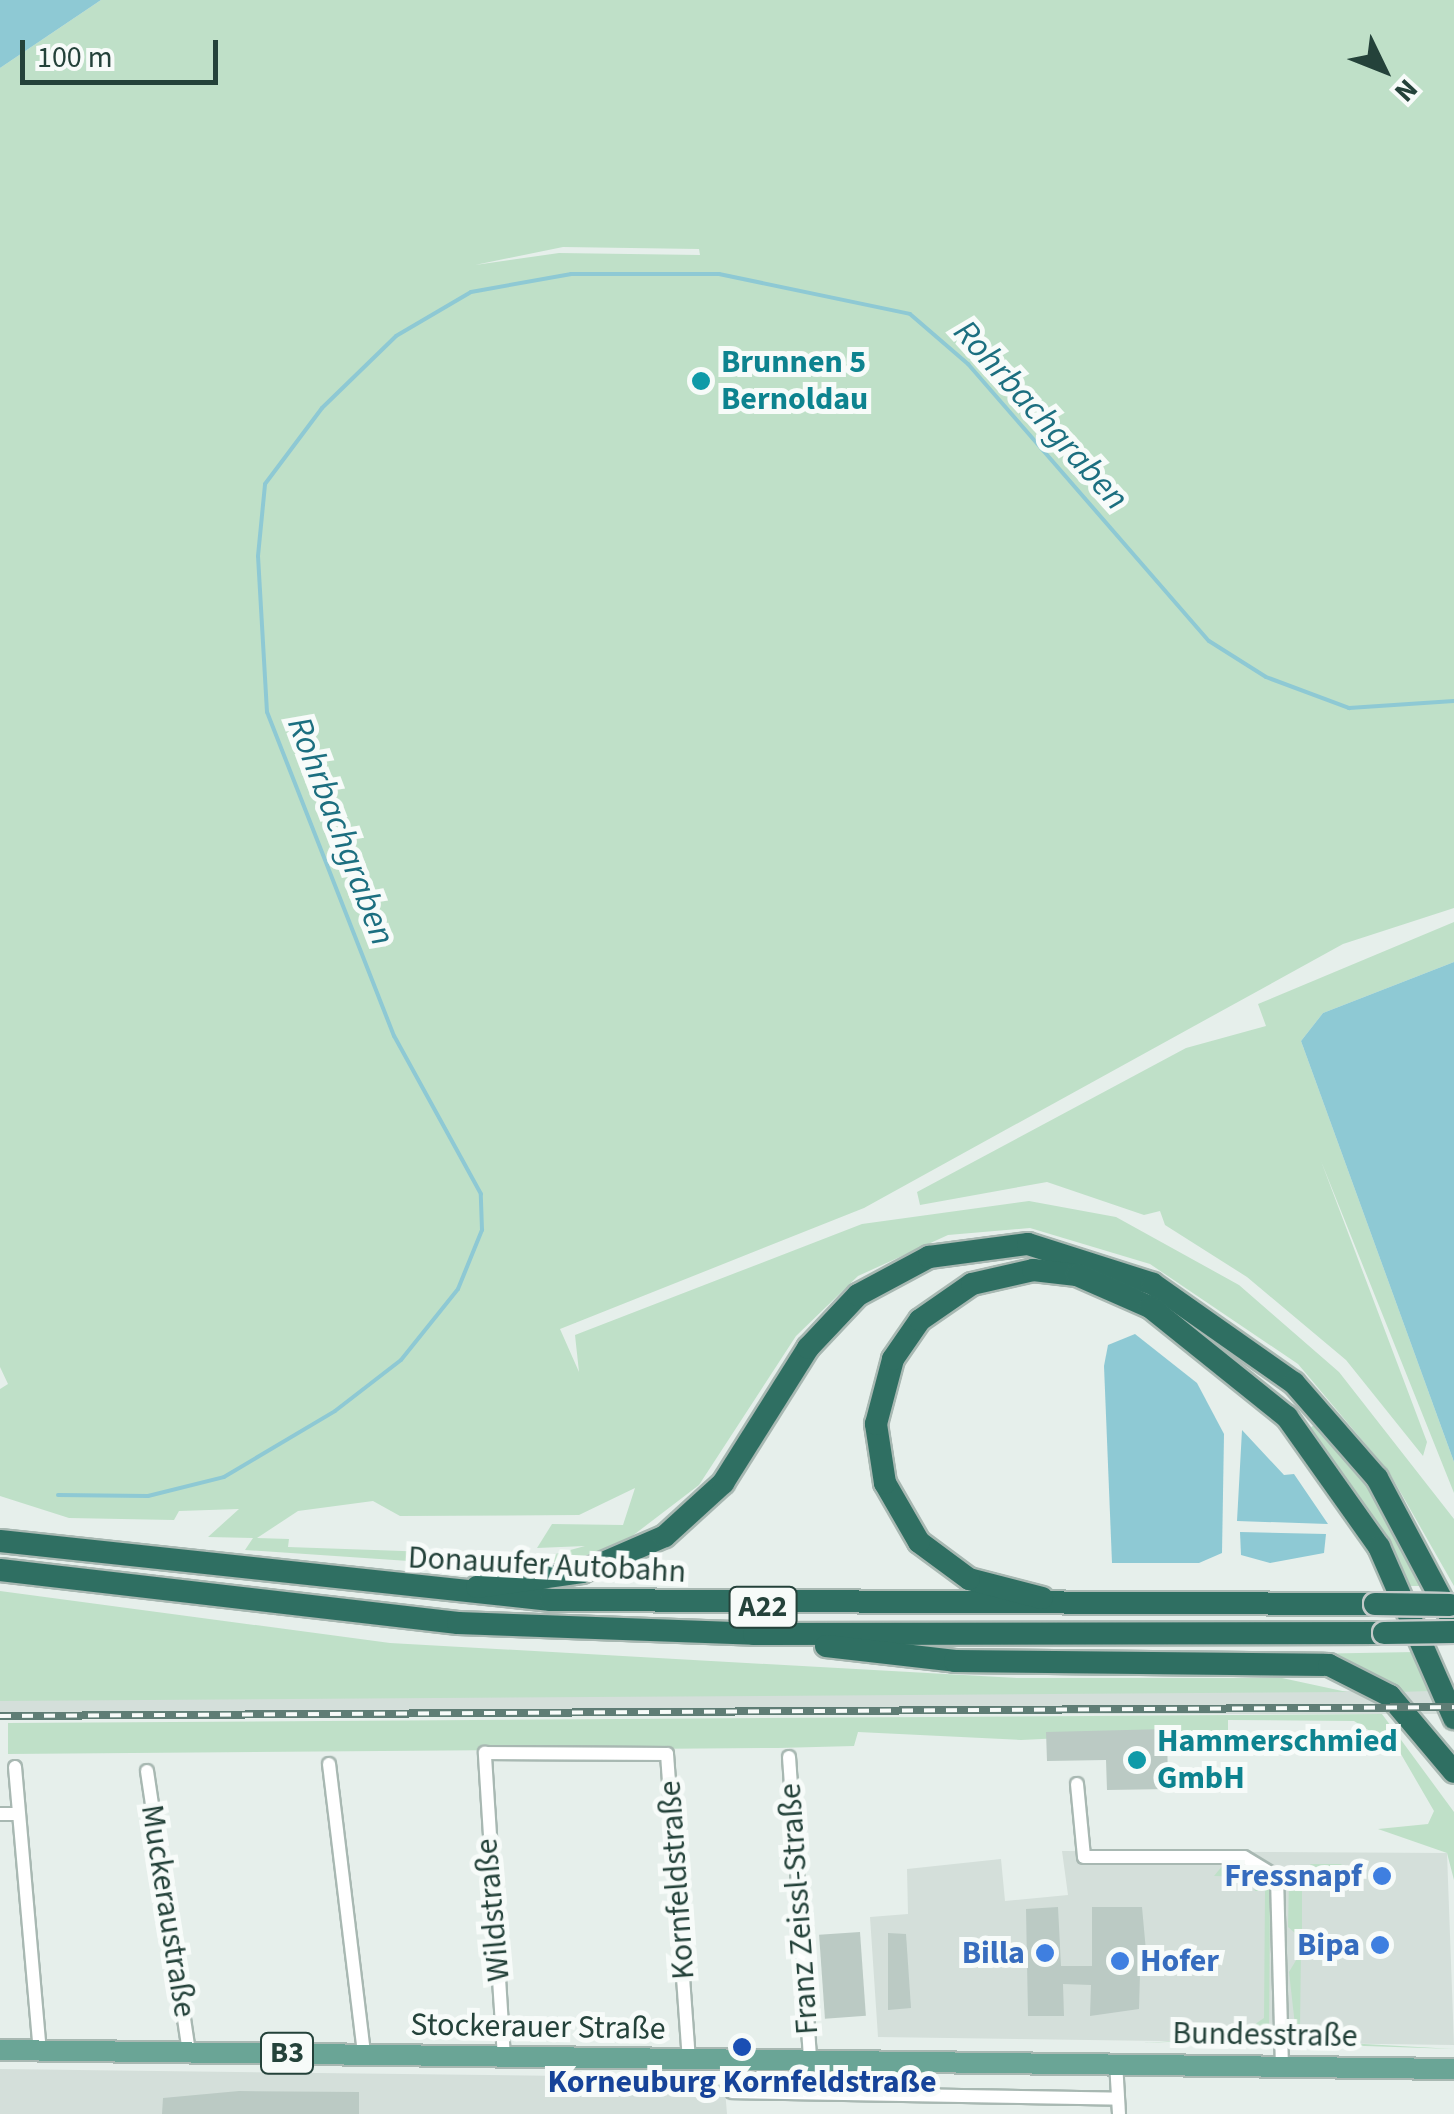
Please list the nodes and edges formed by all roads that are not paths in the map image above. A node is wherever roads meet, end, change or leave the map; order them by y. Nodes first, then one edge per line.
1 (0, 1542) edge
2 (0, 1570) edge
3 (444, 1594) junction
4 (1454, 1605) edge
5 (1081, 1607) junction
6 (1454, 1623) edge
7 (1454, 1632) edge
8 (754, 1634) junction
9 (1454, 1718) edge
10 (789, 1757) dead end
11 (670, 1760) joint
12 (329, 1764) dead end
13 (15, 1767) dead end
14 (146, 1771) dead end
15 (1454, 1772) edge
16 (1076, 1784) dead end
17 (0, 1814) edge
18 (18, 1814) junction
19 (0, 2050) edge
20 (40, 2050) junction
21 (189, 2052) junction
22 (364, 2054) junction
23 (504, 2058) junction
24 (689, 2060) junction
25 (810, 2061) junction
26 (1076, 2062) joint
27 (1116, 2062) junction
28 (1282, 2064) junction
29 (1454, 2069) edge
30 (732, 2092) dead end
31 (1118, 2107) edge

1 - 3 highway, Donauufer Autobahn / A22
2 - 8 highway, Donauufer Autobahn / A22
3 - 5 highway, Donauufer Autobahn / A22
3 - 6 highway
4 - 5 highway, Donauufer Autobahn / A22, bridge
5 - 9 highway
7 - 8 highway, Donauufer Autobahn / A22, bridge
8 - 15 highway
10 - 25 street, Franz Zeissl-Straße
11 - 23 street, Wildstraße
11 - 24 street, Kornfeldstraße
12 - 22 street
13 - 18 street
14 - 21 street, Muckeraustraße
16 - 28 street
17 - 18 street
18 - 20 street
19 - 20 main road, Stockerauer Straße / B3
20 - 21 main road, Stockerauer Straße / B3
21 - 22 main road, Stockerauer Straße / B3
22 - 23 main road, Stockerauer Straße / B3
23 - 24 main road, Stockerauer Straße / B3
24 - 25 main road, Stockerauer Straße / B3
25 - 26 main road, Stockerauer Straße / B3
26 - 27 main road, Bundesstraße / B3
27 - 28 main road, Bundesstraße / B3
27 - 31 street
28 - 29 main road, Bundesstraße / B3
30 - 31 street

